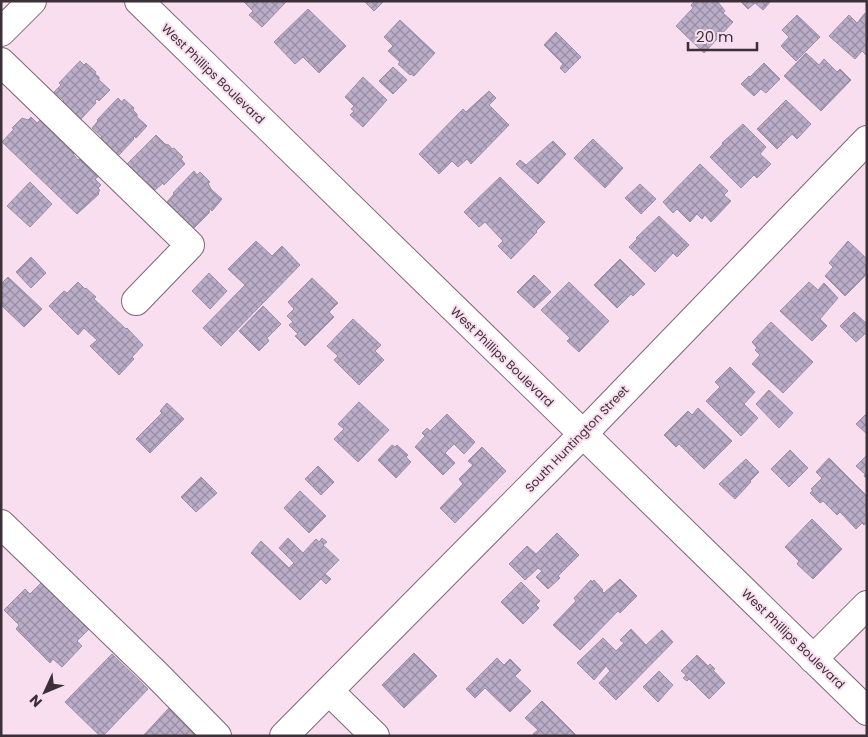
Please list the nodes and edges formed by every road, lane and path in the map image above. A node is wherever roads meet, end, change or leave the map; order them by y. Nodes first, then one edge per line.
1 (32, 1) edge
2 (139, 1) edge
3 (1, 32) edge
4 (1, 62) edge
5 (867, 140) edge
6 (136, 301) dead end
7 (582, 435) junction
8 (1, 524) edge
9 (867, 605) edge
10 (814, 659) junction
11 (329, 691) junction
12 (867, 711) edge
13 (217, 736) edge
14 (284, 736) edge
15 (375, 736) edge

1 - 3 street
2 - 7 street, West Phillips Boulevard
4 - 6 street
5 - 7 street, South Huntington Street
7 - 10 street, West Phillips Boulevard
7 - 11 street, South Huntington Street
8 - 13 street
9 - 10 street
10 - 12 street, West Phillips Boulevard
11 - 14 street, South Huntington Street
11 - 15 street

